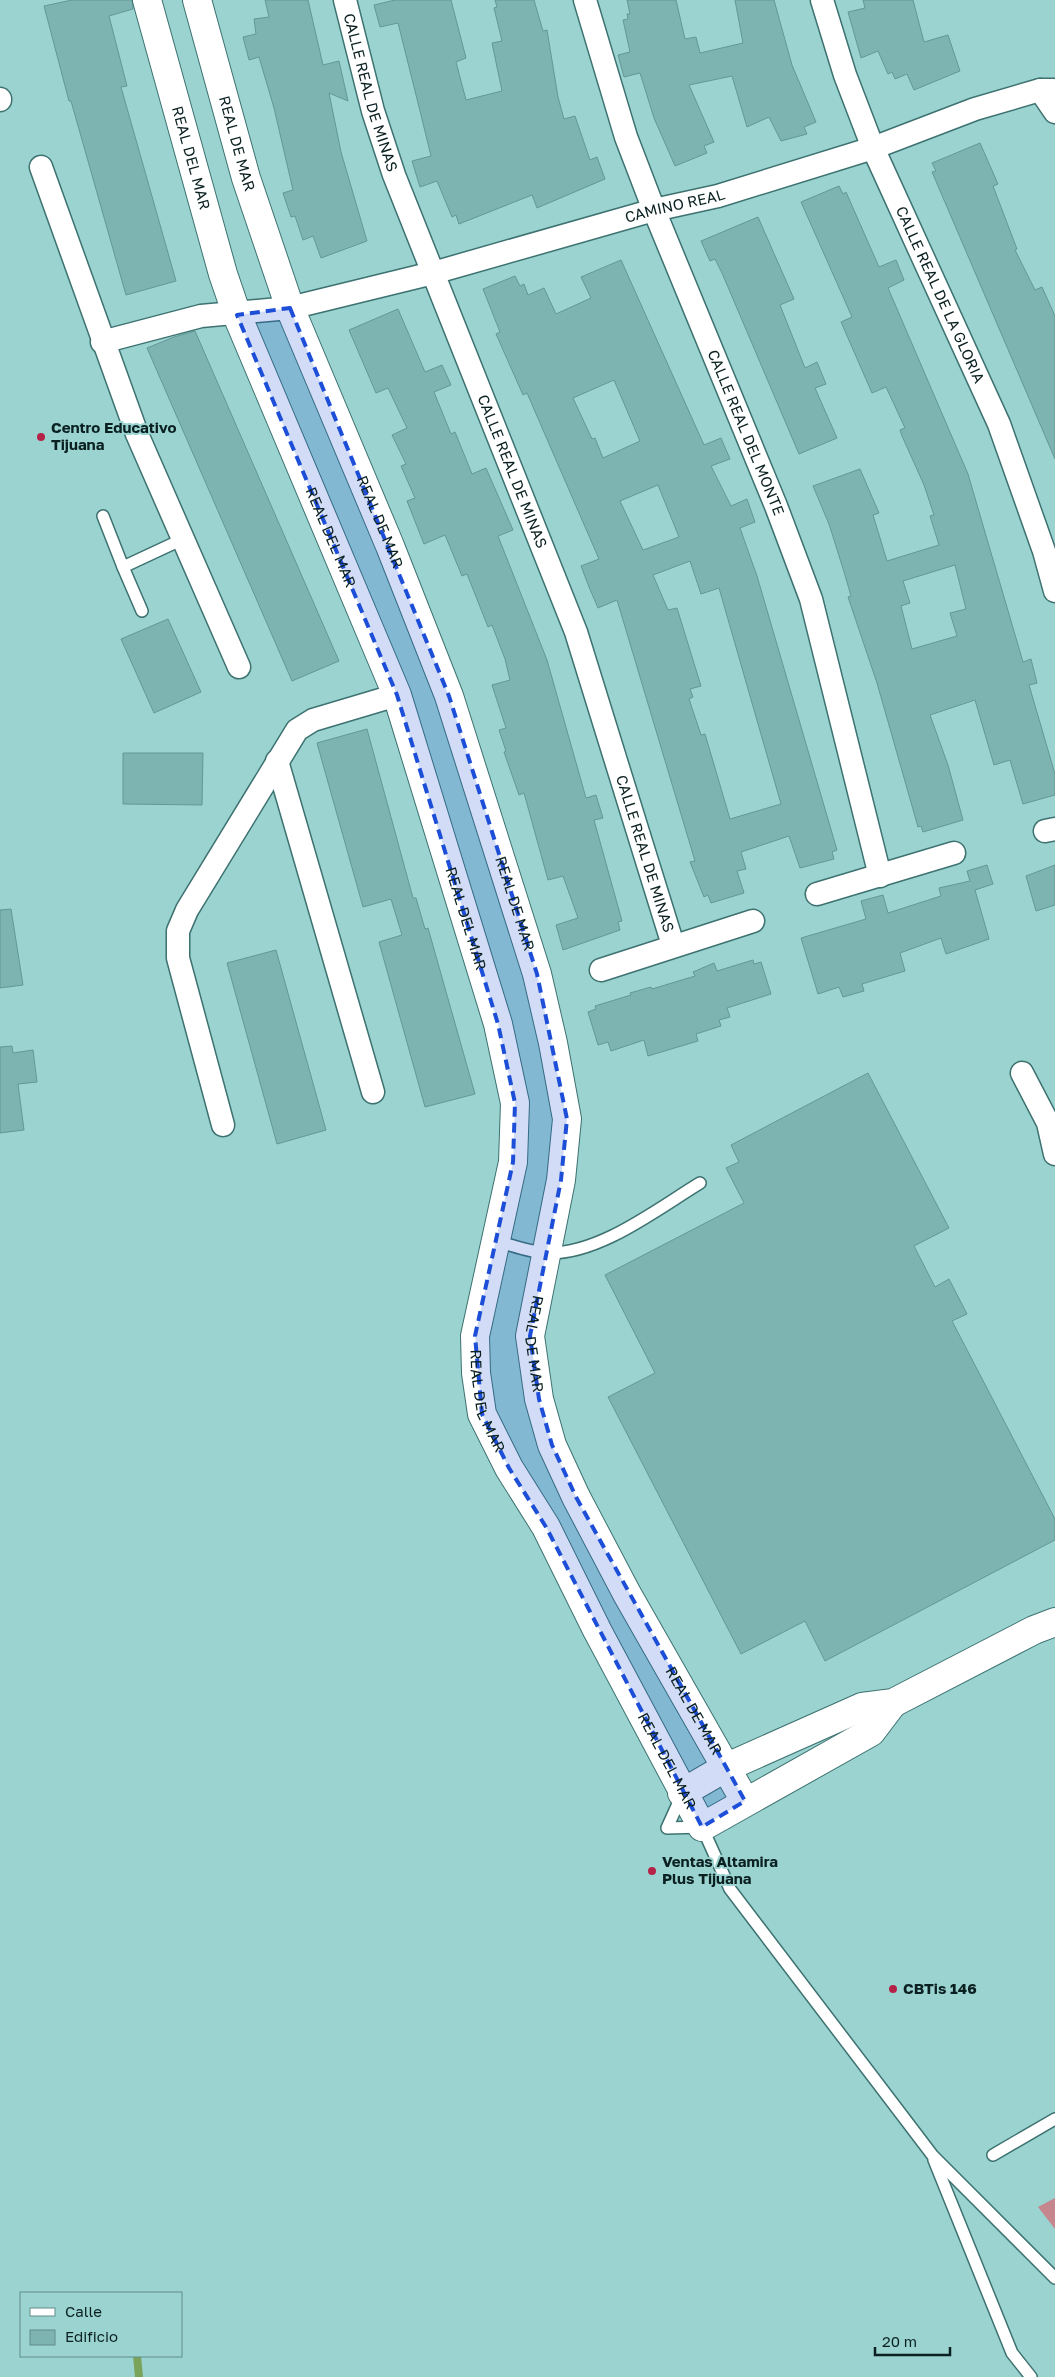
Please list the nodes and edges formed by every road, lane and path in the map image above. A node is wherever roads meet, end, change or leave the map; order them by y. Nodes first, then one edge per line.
1 (147, 0) edge
2 (197, 0) edge
3 (345, 0) edge
4 (585, 0) edge
5 (822, 0) edge
6 (1047, 90) edge
7 (1055, 112) edge
8 (873, 148) junction
9 (41, 167) dead end
10 (654, 210) junction
11 (432, 273) junction
12 (290, 308) junction
13 (237, 314) junction
14 (102, 342) junction
15 (103, 516) dead end
16 (182, 539) junction
17 (123, 567) junction
18 (1055, 591) edge
19 (142, 611) dead end
20 (239, 667) dead end
21 (397, 695) junction
22 (277, 761) junction
23 (954, 853) dead end
24 (880, 876) junction
25 (817, 894) dead end
26 (753, 921) dead end
27 (673, 945) junction
28 (601, 970) dead end
29 (1022, 1073) dead end
30 (373, 1092) dead end
31 (223, 1125) dead end
32 (1055, 1154) edge
33 (700, 1183) dead end
34 (496, 1241) junction
35 (546, 1253) junction
36 (1055, 1622) edge
37 (893, 1703) junction
38 (726, 1768) junction
39 (682, 1793) junction
40 (745, 1801) junction
41 (702, 1827) junction
42 (1055, 2119) edge
43 (993, 2155) dead end
44 (933, 2156) junction
45 (1055, 2278) edge
46 (1031, 2377) edge

1 - 13 street, REAL DEL MAR
2 - 12 street, REAL DE MAR
3 - 11 street, CALLE REAL DE MINAS
4 - 10 street, CALLE REAL DEL MONTE
5 - 8 street, CALLE REAL DE LA GLORIA
6 - 7 street
6 - 8 street, CAMINO REAL
8 - 10 street, CAMINO REAL
8 - 18 street, CALLE REAL DE LA GLORIA
9 - 14 street
10 - 11 street, CAMINO REAL
10 - 24 street, CALLE REAL DEL MONTE
11 - 12 street, CAMINO REAL
11 - 27 street, CALLE REAL DE MINAS
12 - 13 street, CAMINO REAL
12 - 35 street, REAL DE MAR
13 - 14 street, CAMINO REAL
13 - 21 street, REAL DEL MAR
14 - 16 street
15 - 17 lane
16 - 17 lane
16 - 20 street
17 - 19 lane
21 - 22 street
21 - 34 street, REAL DEL MAR
22 - 30 street
22 - 31 street
23 - 24 street
24 - 25 street
26 - 27 street
27 - 28 street
29 - 32 street
33 - 35 lane
34 - 35 lane
34 - 39 street, REAL DEL MAR
35 - 38 street, REAL DE MAR
36 - 37 street
37 - 38 street
37 - 40 street
38 - 39 street
38 - 40 street, REAL DE MAR
39 - 41 street, REAL DEL MAR
40 - 41 street
41 - 44 lane
42 - 43 lane
44 - 45 lane
44 - 46 lane

